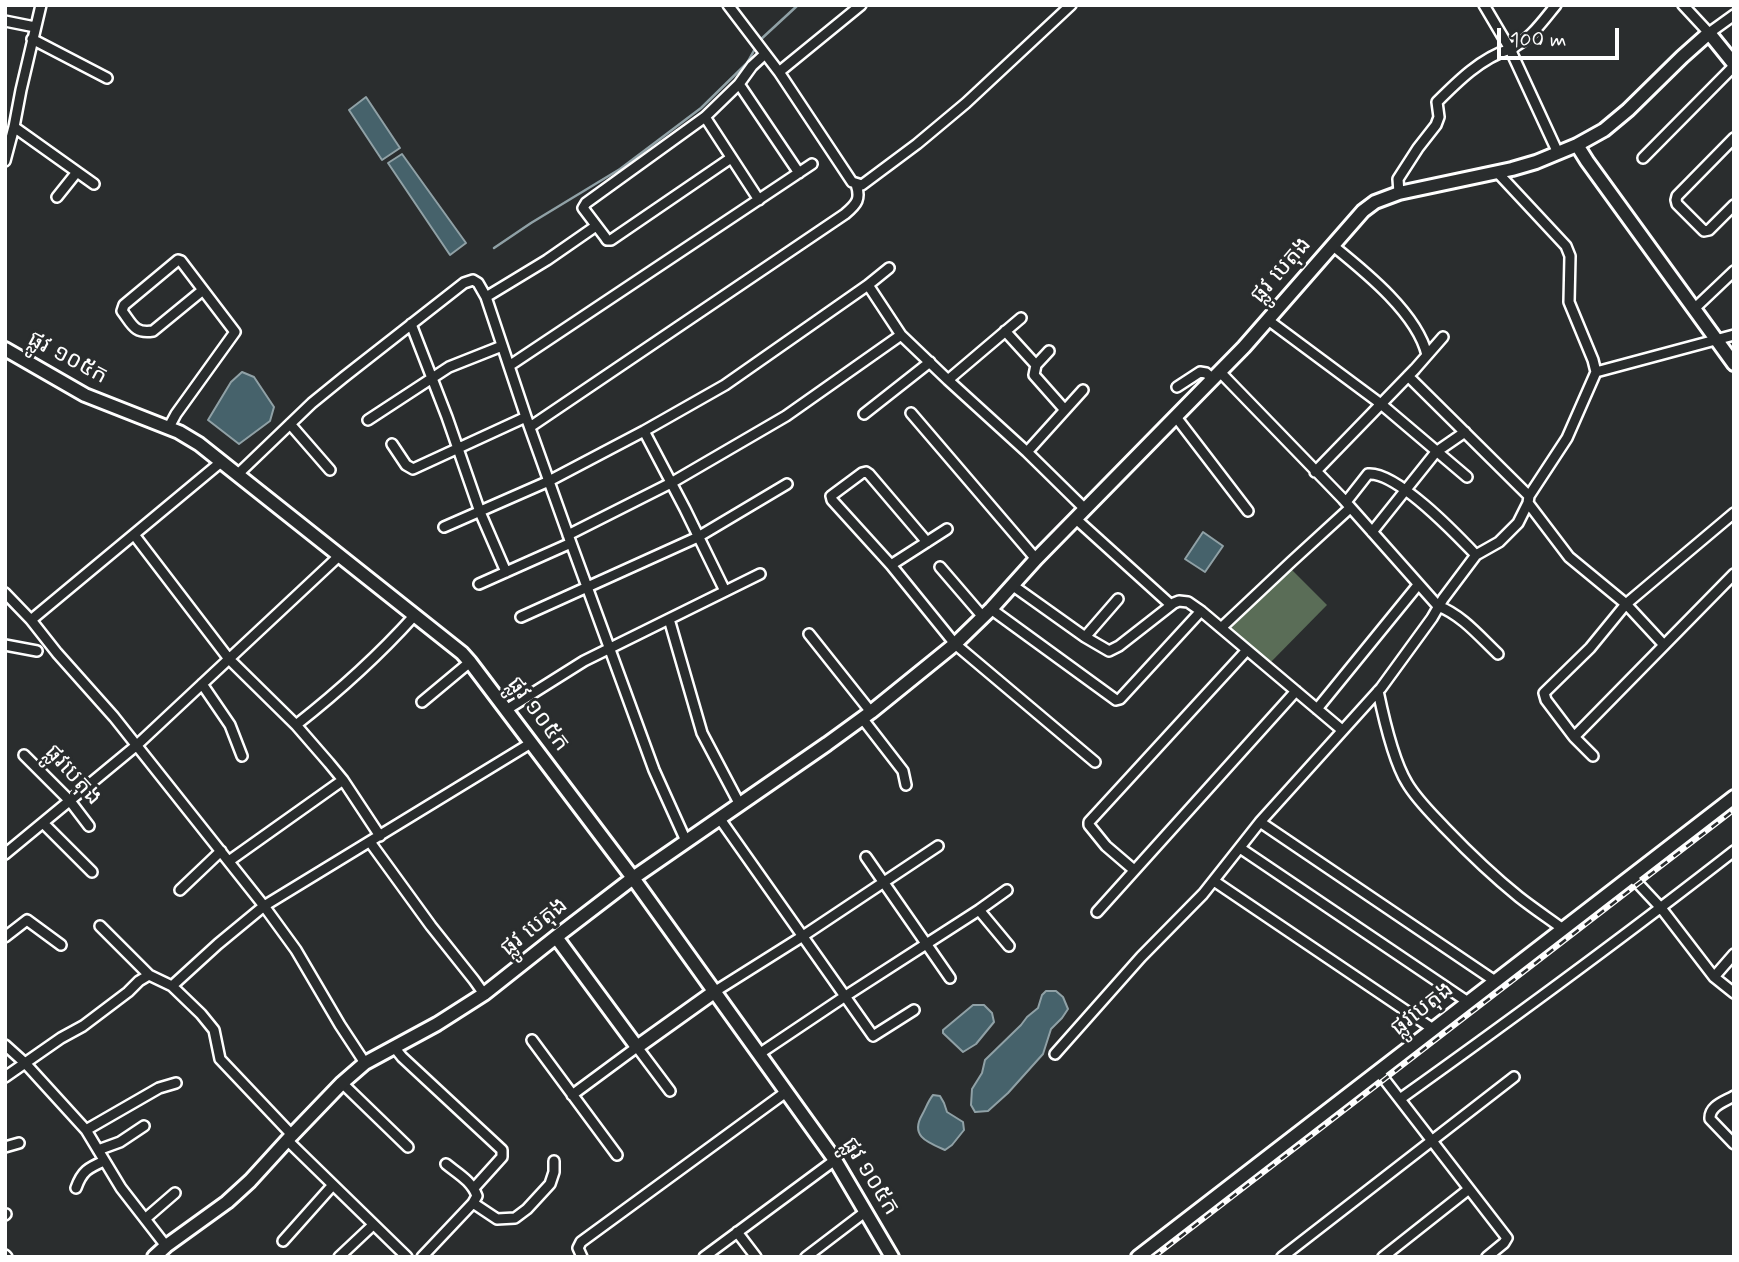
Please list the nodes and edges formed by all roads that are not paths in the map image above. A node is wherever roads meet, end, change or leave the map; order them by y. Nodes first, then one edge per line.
1 (41, 5) edge
2 (728, 5) edge
3 (861, 5) edge
4 (1070, 5) edge
5 (1484, 5) edge
6 (1556, 5) edge
7 (1683, 5) edge
8 (1734, 15) edge
9 (5, 21) edge
10 (35, 27) junction
11 (1709, 33) junction
12 (32, 39) junction
13 (1510, 49) junction
14 (764, 52) junction
15 (1734, 65) edge
16 (779, 72) junction
17 (107, 78) dead end
18 (739, 84) junction
19 (705, 117) junction
20 (14, 127) junction
21 (1734, 138) edge
22 (1577, 145) junction
23 (1558, 153) junction
24 (731, 158) junction
25 (1643, 158) dead end
26 (5, 161) edge
27 (812, 164) dead end
28 (77, 172) junction
29 (1497, 172) junction
30 (799, 173) junction
31 (94, 184) dead end
32 (856, 184) junction
33 (1399, 193) junction
34 (57, 197) dead end
35 (759, 200) junction
36 (1734, 205) edge
37 (596, 226) junction
38 (1332, 245) junction
39 (889, 268) dead end
40 (1734, 271) edge
41 (1734, 280) edge
42 (1721, 284) junction
43 (867, 285) junction
44 (203, 290) junction
45 (486, 297) junction
46 (1694, 309) junction
47 (1021, 318) dead end
48 (1268, 320) junction
49 (411, 324) junction
50 (1006, 331) junction
51 (901, 335) junction
52 (1734, 335) edge
53 (1443, 337) dead end
54 (1717, 341) junction
55 (502, 346) junction
56 (5, 349) edge
57 (1049, 351) dead end
58 (1427, 355) junction
59 (930, 362) junction
60 (1734, 364) edge
61 (1036, 365) junction
62 (509, 366) junction
63 (1596, 372) junction
64 (1216, 376) junction
65 (1408, 376) junction
66 (432, 378) junction
67 (948, 380) junction
68 (1177, 387) dead end
69 (1083, 390) dead end
70 (1381, 404) junction
71 (1065, 410) junction
72 (911, 413) dead end
73 (864, 414) dead end
74 (1176, 417) junction
75 (368, 420) dead end
76 (528, 422) junction
77 (290, 424) junction
78 (169, 427) junction
79 (644, 431) junction
80 (1465, 432) junction
81 (392, 444) dead end
82 (458, 448) junction
83 (1027, 452) junction
84 (1436, 452) junction
85 (222, 462) junction
86 (330, 470) dead end
87 (1315, 472) junction
88 (237, 475) junction
89 (1467, 477) dead end
90 (549, 481) junction
91 (671, 483) junction
92 (787, 484) dead end
93 (1405, 489) junction
94 (1528, 499) junction
95 (1348, 505) junction
96 (1248, 511) dead end
97 (480, 512) junction
98 (1734, 513) edge
99 (1080, 514) junction
100 (444, 527) dead end
101 (947, 529) dead end
102 (1372, 532) junction
103 (135, 536) junction
104 (698, 537) junction
105 (569, 539) junction
106 (927, 542) junction
107 (1476, 555) junction
108 (339, 556) junction
109 (1036, 559) junction
110 (891, 565) junction
111 (940, 567) dead end
112 (506, 572) junction
113 (760, 574) dead end
114 (1734, 574) edge
115 (479, 584) dead end
116 (1012, 585) junction
117 (1418, 585) junction
118 (588, 588) junction
119 (725, 591) junction
120 (5, 593) edge
121 (1118, 599) dead end
122 (1626, 604) junction
123 (1171, 605) junction
124 (1438, 606) junction
125 (1201, 611) junction
126 (987, 613) junction
127 (414, 616) junction
128 (521, 617) dead end
129 (668, 619) junction
130 (31, 620) junction
131 (1222, 628) junction
132 (809, 634) dead end
133 (1085, 637) junction
134 (955, 643) junction
135 (5, 645) edge
136 (1664, 645) junction
137 (610, 648) junction
138 (1247, 650) junction
139 (37, 651) dead end
140 (1498, 654) dead end
141 (229, 659) junction
142 (470, 662) junction
143 (202, 684) junction
144 (1296, 691) junction
145 (1378, 691) junction
146 (422, 702) dead end
147 (1317, 709) junction
148 (506, 710) junction
149 (866, 715) junction
150 (296, 725) junction
151 (1342, 730) junction
152 (1574, 737) junction
153 (531, 743) junction
154 (137, 745) junction
155 (24, 755) dead end
156 (242, 756) dead end
157 (1593, 756) dead end
158 (1095, 762) dead end
159 (343, 780) junction
160 (906, 786) dead end
161 (1734, 797) edge
162 (70, 801) junction
163 (740, 805) junction
164 (720, 819) junction
165 (1260, 822) junction
166 (43, 823) junction
167 (89, 826) dead end
168 (380, 836) junction
169 (686, 841) junction
170 (370, 842) junction
171 (938, 846) dead end
172 (1240, 848) junction
173 (221, 851) junction
174 (1734, 851) edge
175 (5, 854) edge
176 (866, 857) dead end
177 (229, 861) junction
178 (1134, 870) junction
179 (92, 872) dead end
180 (1632, 877) junction
181 (633, 878) junction
182 (1214, 881) junction
183 (884, 882) junction
184 (180, 890) dead end
185 (1007, 890) dead end
186 (264, 906) junction
187 (1661, 908) junction
188 (979, 910) junction
189 (1097, 912) dead end
190 (100, 926) dead end
191 (1563, 929) junction
192 (803, 936) junction
193 (5, 937) edge
194 (556, 937) junction
195 (926, 944) junction
196 (61, 945) dead end
197 (1009, 946) dead end
198 (1734, 954) edge
199 (149, 975) junction
200 (1714, 977) junction
201 (950, 978) dead end
202 (1495, 981) junction
203 (172, 986) junction
204 (714, 992) junction
205 (1734, 993) edge
206 (484, 995) junction
207 (844, 997) junction
208 (1468, 1002) junction
209 (914, 1010) dead end
210 (1433, 1029) junction
211 (532, 1040) dead end
212 (5, 1045) edge
213 (394, 1047) junction
214 (637, 1047) junction
215 (759, 1054) junction
216 (1055, 1054) dead end
217 (25, 1063) junction
218 (365, 1063) junction
219 (1378, 1071) junction
220 (5, 1077) edge
221 (1514, 1077) dead end
222 (176, 1083) dead end
223 (342, 1083) junction
224 (670, 1091) dead end
225 (786, 1092) junction
226 (572, 1095) junction
227 (1734, 1096) edge
228 (1400, 1099) junction
229 (144, 1126) dead end
230 (86, 1130) junction
231 (290, 1138) junction
232 (1431, 1140) junction
233 (19, 1143) dead end
234 (1734, 1144) edge
235 (5, 1147) edge
236 (408, 1147) dead end
237 (98, 1150) junction
238 (617, 1155) dead end
239 (835, 1160) junction
240 (104, 1161) junction
241 (554, 1161) dead end
242 (446, 1164) dead end
243 (332, 1186) junction
244 (76, 1188) dead end
245 (474, 1188) junction
246 (1469, 1189) junction
247 (175, 1193) dead end
248 (473, 1203) junction
249 (865, 1212) junction
250 (145, 1219) junction
251 (373, 1225) junction
252 (737, 1232) junction
253 (283, 1241) dead end
254 (166, 1246) junction
255 (709, 1255) edge
256 (154, 1257) edge
257 (339, 1257) edge
258 (407, 1257) edge
259 (422, 1257) edge
260 (582, 1257) edge
261 (756, 1257) edge
262 (806, 1257) edge
263 (892, 1257) edge
264 (1138, 1257) edge
265 (1282, 1257) edge
266 (1382, 1257) edge
267 (1487, 1257) edge

1 - 10 street
2 - 14 street
3 - 16 street
4 - 32 street
5 - 13 street
6 - 13 street
7 - 11 street
8 - 11 street
9 - 10 street
10 - 12 street
11 - 15 street
11 - 22 street, ផ្លូវ បេតុង
12 - 17 street
12 - 20 street
13 - 23 street
13 - 33 street
14 - 16 street
14 - 18 street
15 - 25 street
16 - 32 street
18 - 19 street
18 - 30 street
19 - 24 street
19 - 37 street
20 - 26 street
20 - 28 street
21 - 36 street
22 - 23 street, ផ្លូវ បេតុង
22 - 46 street
23 - 29 street, ផ្លូវ បេតុង
24 - 35 street
24 - 37 street
27 - 30 street
28 - 31 street
28 - 34 street
29 - 33 street, ផ្លូវ បេតុង
29 - 63 street
30 - 35 street
32 - 76 street
33 - 38 street, ផ្លូវ បេតុង
35 - 62 street
37 - 45 street
38 - 48 street, ផ្លូវ បេតុង
38 - 58 street
39 - 43 street
40 - 42 street
41 - 42 street
42 - 46 street
43 - 51 street
43 - 79 street
44 - 44 street
44 - 78 street
45 - 49 street
45 - 55 street
46 - 54 street
47 - 50 street
48 - 64 street, ផ្លូវ បេតុង
48 - 70 street
49 - 66 street
49 - 77 street
50 - 61 street
50 - 67 street
51 - 59 street
51 - 91 street
52 - 54 street
53 - 58 street
54 - 60 street
54 - 63 street
55 - 62 street
55 - 66 street
56 - 78 street, ផ្លូវ ១០៥ក
57 - 61 street
58 - 65 street
59 - 67 street
59 - 73 street
61 - 71 street
62 - 76 street
63 - 94 street
64 - 68 street
64 - 74 street, ផ្លូវ បេតុង
64 - 87 street
65 - 70 street
65 - 80 street
66 - 75 street
66 - 82 street
67 - 83 street
69 - 71 street
70 - 84 street
70 - 87 street
71 - 83 street
72 - 109 street
74 - 96 street
74 - 99 street, ផ្លូវ បេតុង
76 - 82 street
76 - 90 street
77 - 86 street
77 - 88 street
78 - 85 street, ផ្លូវ ១០៥ក
79 - 90 street
79 - 91 street
80 - 84 street
80 - 94 street
81 - 82 street
82 - 97 street
83 - 99 street
84 - 89 street
84 - 93 street
85 - 88 street, ផ្លូវ ១០៥ក
85 - 103 street
87 - 95 street
88 - 108 street, ផ្លូវ ១០៥ក
90 - 97 street
90 - 105 street
91 - 104 street
91 - 105 street
92 - 104 street
93 - 95 street
93 - 102 street
93 - 107 street
94 - 107 street
94 - 122 street
95 - 102 street
95 - 131 street
97 - 100 street
97 - 112 street
98 - 122 street
99 - 109 street, ផ្លូវ បេតុង
99 - 123 street
101 - 106 street
102 - 117 street
103 - 130 street
103 - 141 street
104 - 118 street
104 - 119 street
105 - 112 street
105 - 118 street
106 - 110 street
106 - 110 street
107 - 124 street
108 - 127 street, ផ្លូវ ១០៥ក
108 - 141 street
109 - 116 street, ផ្លូវ បេតុង
110 - 134 street
111 - 126 street
112 - 115 street
113 - 119 street
114 - 136 street
116 - 126 street, ផ្លូវ បេតុង
116 - 133 street
117 - 124 street
117 - 147 street
118 - 128 street
118 - 137 street
119 - 129 street
120 - 130 street
121 - 133 street
122 - 136 street
122 - 152 street
123 - 125 street
123 - 133 street
124 - 140 street
124 - 145 street
125 - 126 street
125 - 131 street
126 - 134 street, ផ្លូវ បេតុង
127 - 142 street, ផ្លូវ ១០៥ក
127 - 150 street
129 - 137 street
129 - 163 street
130 - 154 street
131 - 138 street
132 - 149 street
134 - 149 street, ផ្លូវ បេតុង
134 - 158 street
135 - 139 street
136 - 152 street
137 - 148 street
137 - 169 street
138 - 144 street
138 - 178 street
141 - 143 street
141 - 150 street
142 - 146 street
142 - 148 street, ផ្លូវ ១០៥ក
143 - 154 street
143 - 156 street
144 - 147 street
144 - 178 street
145 - 151 street
145 - 191 street
147 - 151 street
148 - 153 street, ផ្លូវ ១០៥ក
149 - 160 street
149 - 163 street, ផ្លូវ បេតុង
150 - 159 street
151 - 165 street
152 - 157 street
153 - 168 street
153 - 181 street, ផ្លូវ ១០៥ក
154 - 162 street
154 - 173 street
155 - 162 street, ផ្លូវបេតុង
159 - 168 street
159 - 177 street
161 - 180 street, ផ្លូវបេតុង
162 - 166 street
162 - 167 street, ផ្លូវបេតុង
163 - 164 street, ផ្លូវ បេតុង
164 - 169 street, ផ្លូវ បេតុង
164 - 192 street
165 - 172 street
165 - 202 street
166 - 175 street
166 - 179 street
168 - 170 street
169 - 181 street, ផ្លូវ បេតុង
170 - 186 street
170 - 206 street
171 - 183 street
172 - 182 street
172 - 208 street
173 - 177 street
173 - 184 street
174 - 187 street
176 - 183 street
177 - 186 street
178 - 189 street
180 - 187 street
180 - 191 street, ផ្លូវបេតុង
181 - 194 street, ផ្លូវ បេតុង
181 - 204 street, ផ្លូវ ១០៥ក
182 - 210 street
182 - 216 street
183 - 192 street
183 - 195 street
185 - 188 street
186 - 203 street
186 - 218 street
187 - 200 street
187 - 228 street
188 - 195 street
188 - 197 street
190 - 199 street
191 - 202 street, ផ្លូវបេតុង
192 - 204 street
192 - 207 street
193 - 196 street
194 - 206 street, ផ្លូវ បេតុង
194 - 214 street
195 - 201 street
195 - 207 street
198 - 200 street
199 - 203 street
199 - 217 street
200 - 205 street
202 - 208 street, ផ្លូវបេតុង
203 - 231 street
204 - 214 street
204 - 215 street, ផ្លូវ ១០៥ក
206 - 213 street, ផ្លូវ បេតុង
207 - 209 street
207 - 215 street
208 - 210 street, ផ្លូវបេតុង
210 - 219 street, ផ្លូវបេតុង
211 - 226 street
212 - 217 street
213 - 218 street, ផ្លូវ បេតុង
213 - 245 street
214 - 224 street
214 - 226 street
215 - 225 street, ផ្លូវ ១០៥ក
217 - 220 street
217 - 230 street
218 - 223 street, ផ្លូវ បេតុង
219 - 228 street
219 - 264 street, ផ្លូវបេតុង
221 - 232 street
222 - 230 street
223 - 231 street, ផ្លូវ បេតុង
223 - 236 street
225 - 239 street, ផ្លូវ ១០៥ក
225 - 260 street
226 - 238 street
227 - 234 street
228 - 232 street
229 - 237 street
230 - 237 street
231 - 243 street
231 - 254 street, ផ្លូវ បេតុង
232 - 246 street
232 - 265 street
233 - 235 street
237 - 240 street
239 - 249 street, ផ្លូវ ១០៥ក
239 - 252 street
240 - 244 street
240 - 250 street
241 - 248 street
242 - 245 street
243 - 251 street
243 - 253 street
245 - 248 street
246 - 266 street
246 - 267 street
247 - 250 street
248 - 259 street
249 - 262 street
249 - 263 street, ផ្លូវ ១០៥ក
250 - 254 street
251 - 257 street
251 - 258 street
252 - 255 street
252 - 261 street
254 - 256 street, ផ្លូវ បេតុង

